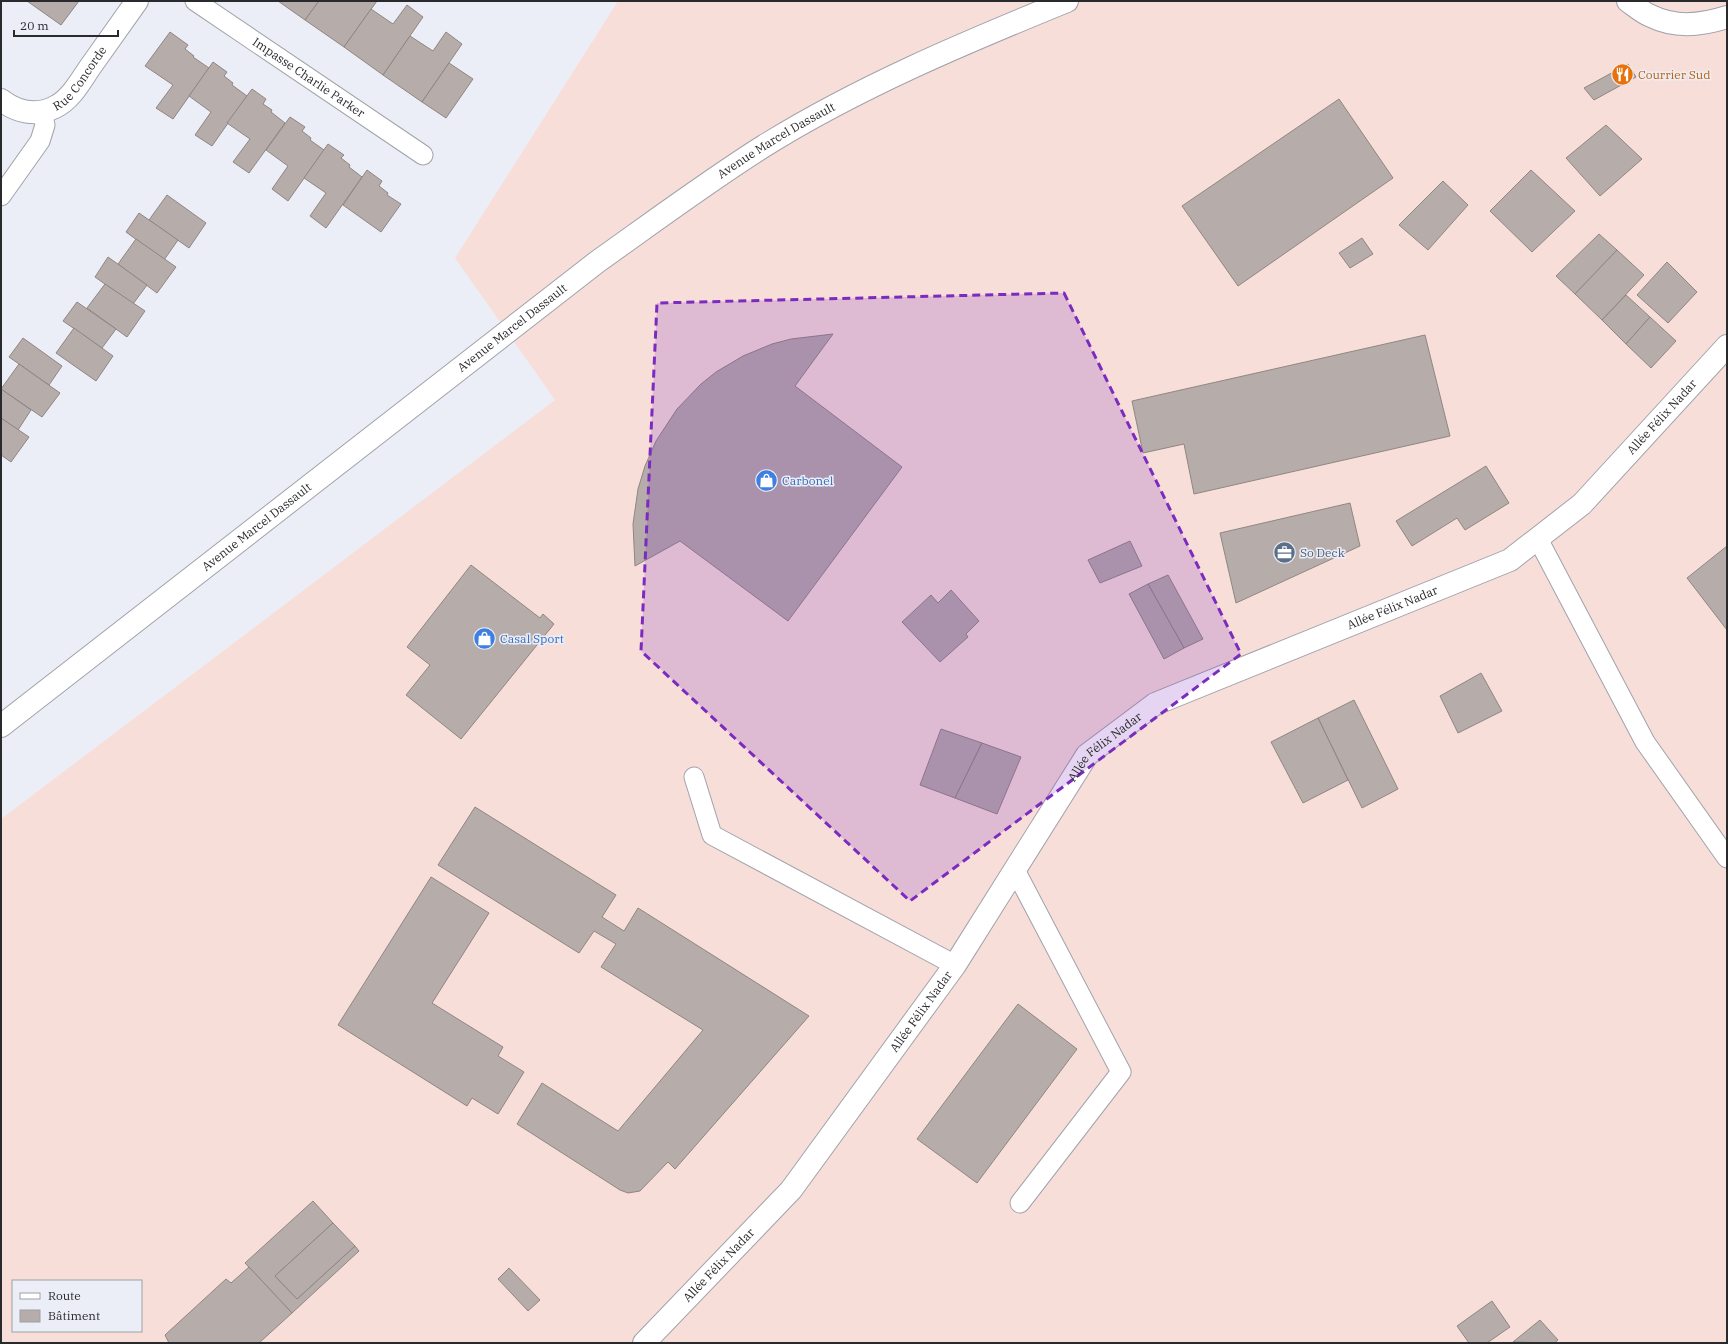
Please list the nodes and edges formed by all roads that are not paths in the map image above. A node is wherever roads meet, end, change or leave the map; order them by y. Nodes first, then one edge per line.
1 (137, 1) edge
2 (195, 1) edge
3 (1067, 1) edge
4 (1628, 1) edge
5 (1727, 17) edge
6 (1, 100) edge
7 (42, 112) junction
8 (423, 155) dead end
9 (1, 196) edge
10 (1727, 346) edge
11 (1538, 539) junction
12 (1, 726) edge
13 (694, 777) dead end
14 (1727, 858) edge
15 (1015, 870) junction
16 (955, 965) junction
17 (1020, 1203) dead end
18 (644, 1343) edge

1 - 7 street, Rue Concorde
2 - 8 lane, Impasse Charlie Parker
3 - 12 street, Avenue Marcel Dassault
4 - 5 street
6 - 7 street, Rue Concorde
7 - 9 lane
10 - 11 street, Allée Félix Nadar
11 - 14 lane
11 - 15 street, Allée Félix Nadar
13 - 16 lane
15 - 16 street, Allée Félix Nadar
15 - 17 lane
16 - 18 street, Allée Félix Nadar

